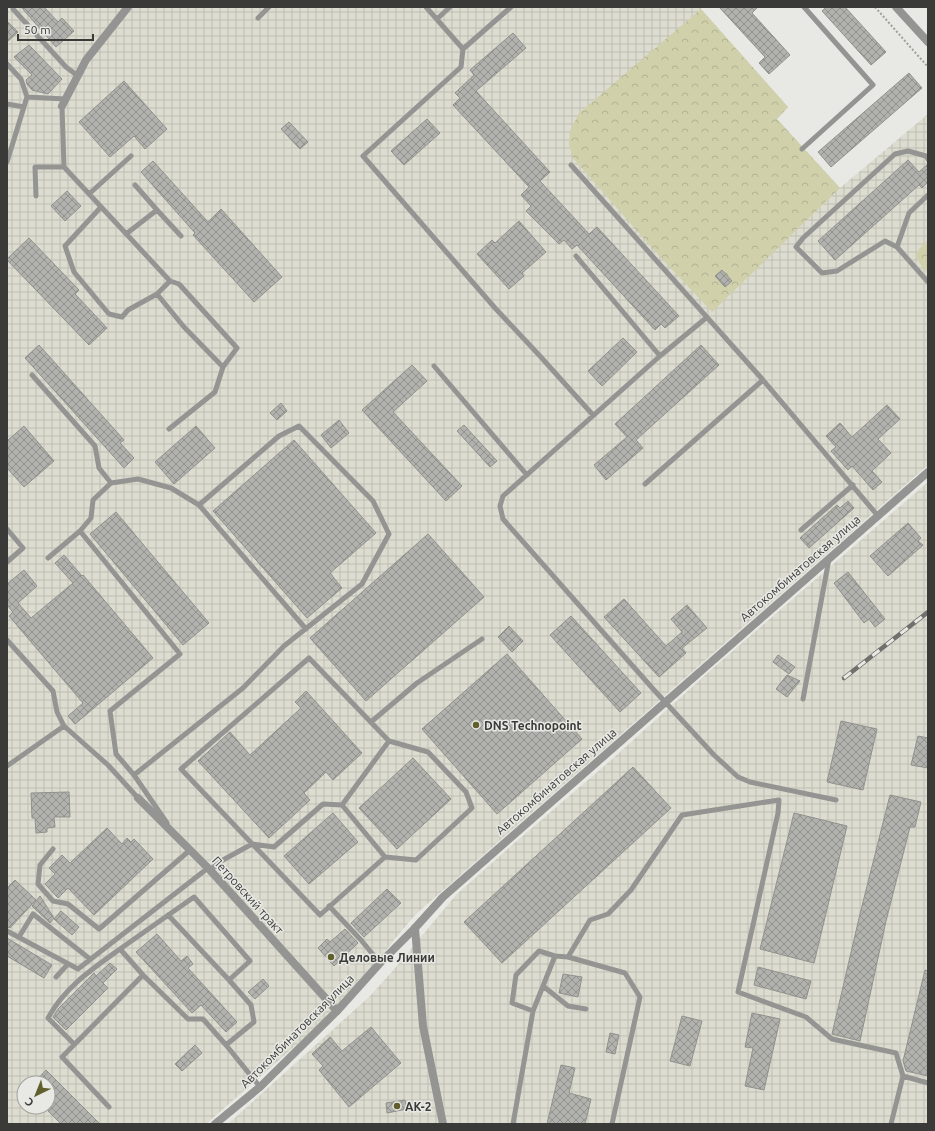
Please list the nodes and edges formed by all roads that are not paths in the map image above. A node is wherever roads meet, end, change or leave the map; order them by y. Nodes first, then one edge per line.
1 (128, 7) edge
2 (270, 7) edge
3 (426, 7) edge
4 (450, 7) edge
5 (511, 7) edge
6 (804, 7) edge
7 (896, 7) edge
8 (13, 9) dead end
9 (258, 18) dead end
10 (437, 20) junction
11 (928, 42) edge
12 (463, 49) junction
13 (7, 64) edge
14 (78, 76) junction
15 (27, 97) junction
16 (63, 102) junction
17 (7, 104) edge
18 (24, 107) junction
19 (802, 149) dead end
20 (131, 156) dead end
21 (928, 159) edge
22 (7, 162) edge
23 (571, 165) dead end
24 (64, 167) junction
25 (135, 185) dead end
26 (90, 194) junction
27 (928, 195) edge
28 (36, 196) dead end
29 (101, 207) junction
30 (157, 210) junction
31 (126, 234) junction
32 (181, 236) dead end
33 (897, 246) junction
34 (576, 256) dead end
35 (170, 280) junction
36 (928, 282) edge
37 (157, 294) junction
38 (706, 318) junction
39 (660, 356) junction
40 (434, 366) dead end
41 (223, 367) junction
42 (32, 375) dead end
43 (763, 380) junction
44 (593, 415) junction
45 (169, 429) dead end
46 (928, 472) edge
47 (527, 475) junction
48 (111, 483) junction
49 (645, 484) dead end
50 (853, 485) junction
51 (199, 505) junction
52 (878, 516) junction
53 (7, 529) edge
54 (80, 530) junction
55 (801, 530) dead end
56 (48, 558) dead end
57 (829, 558) junction
58 (7, 562) edge
59 (306, 629) junction
60 (482, 639) dead end
61 (7, 640) edge
62 (804, 699) dead end
63 (666, 702) junction
64 (371, 722) junction
65 (64, 726) junction
66 (389, 741) junction
67 (7, 766) edge
68 (134, 775) junction
69 (781, 789) junction
70 (138, 798) joint
71 (779, 800) junction
72 (836, 800) dead end
73 (342, 805) junction
74 (176, 836) junction
75 (252, 844) junction
76 (54, 849) dead end
77 (190, 850) junction
78 (385, 857) junction
79 (209, 869) junction
80 (329, 906) junction
81 (168, 915) junction
82 (415, 928) junction
83 (7, 930) edge
84 (19, 937) junction
85 (120, 949) junction
86 (555, 956) junction
87 (568, 957) junction
88 (90, 959) junction
89 (380, 963) junction
90 (68, 964) junction
91 (143, 975) junction
92 (56, 977) dead end
93 (229, 980) junction
94 (543, 986) junction
95 (586, 1009) dead end
96 (337, 1011) junction
97 (533, 1011) junction
98 (74, 1044) junction
99 (226, 1045) junction
100 (903, 1076) junction
101 (928, 1083) edge
102 (260, 1087) junction
103 (109, 1107) dead end
104 (215, 1124) edge
105 (443, 1124) edge
106 (512, 1124) edge
107 (612, 1124) edge
108 (891, 1124) edge

1 - 14 street
2 - 9 lane
3 - 10 lane
4 - 10 lane
5 - 12 lane
6 - 19 lane
7 - 11 street
8 - 14 lane
10 - 12 lane
12 - 44 lane
13 - 15 lane
14 - 16 street
15 - 16 lane
15 - 18 lane
16 - 24 lane
17 - 18 lane
18 - 22 lane
20 - 26 lane
21 - 33 lane
23 - 38 lane
24 - 26 lane
24 - 28 lane
25 - 30 lane
26 - 29 lane
27 - 33 lane
29 - 31 lane
29 - 37 lane
30 - 31 lane
30 - 32 lane
31 - 35 lane
33 - 36 lane
34 - 39 lane
35 - 37 lane
35 - 41 lane
37 - 41 lane
38 - 39 lane
38 - 43 lane
39 - 44 lane
40 - 47 lane
41 - 45 lane
42 - 48 lane
43 - 49 lane
43 - 50 lane
44 - 47 lane
46 - 52 street, Автокомбинатовская улица
47 - 63 lane
48 - 51 lane
48 - 54 lane
50 - 52 lane
50 - 55 lane
51 - 59 lane
51 - 59 lane
52 - 57 street, Автокомбинатовская улица
53 - 58 lane
54 - 56 lane
54 - 68 lane
57 - 62 lane
57 - 63 street, Автокомбинатовская улица
59 - 68 lane
60 - 64 lane
61 - 65 lane
63 - 69 lane
63 - 82 street, Автокомбинатовская улица
64 - 66 lane
64 - 75 lane
65 - 67 lane
65 - 70 lane
66 - 73 lane
66 - 78 lane
68 - 74 lane
69 - 71 lane
69 - 72 lane
70 - 74 street, Петровский тракт
71 - 87 lane
71 - 100 lane
73 - 75 lane
73 - 78 lane
74 - 77 street, Петровский тракт
75 - 79 lane
75 - 80 lane
76 - 77 lane
77 - 79 street, Петровский тракт
78 - 80 lane
79 - 88 lane
79 - 96 street, Петровский тракт
80 - 89 lane
81 - 85 lane
81 - 93 lane
81 - 93 lane
82 - 89 street, Автокомбинатовская улица
82 - 105 street
83 - 84 lane
84 - 88 lane
84 - 90 lane
85 - 91 lane
85 - 98 lane
86 - 87 lane
86 - 94 lane
86 - 97 lane
87 - 107 lane
88 - 90 lane
89 - 96 street, Автокомбинатовская улица
90 - 92 lane
91 - 98 lane
91 - 99 lane
93 - 99 lane
94 - 95 lane
94 - 97 lane
96 - 102 street, Автокомбинатовская улица
97 - 106 lane
98 - 103 lane
99 - 102 lane
100 - 101 lane
100 - 108 lane
102 - 104 street, Автокомбинатовская улица

